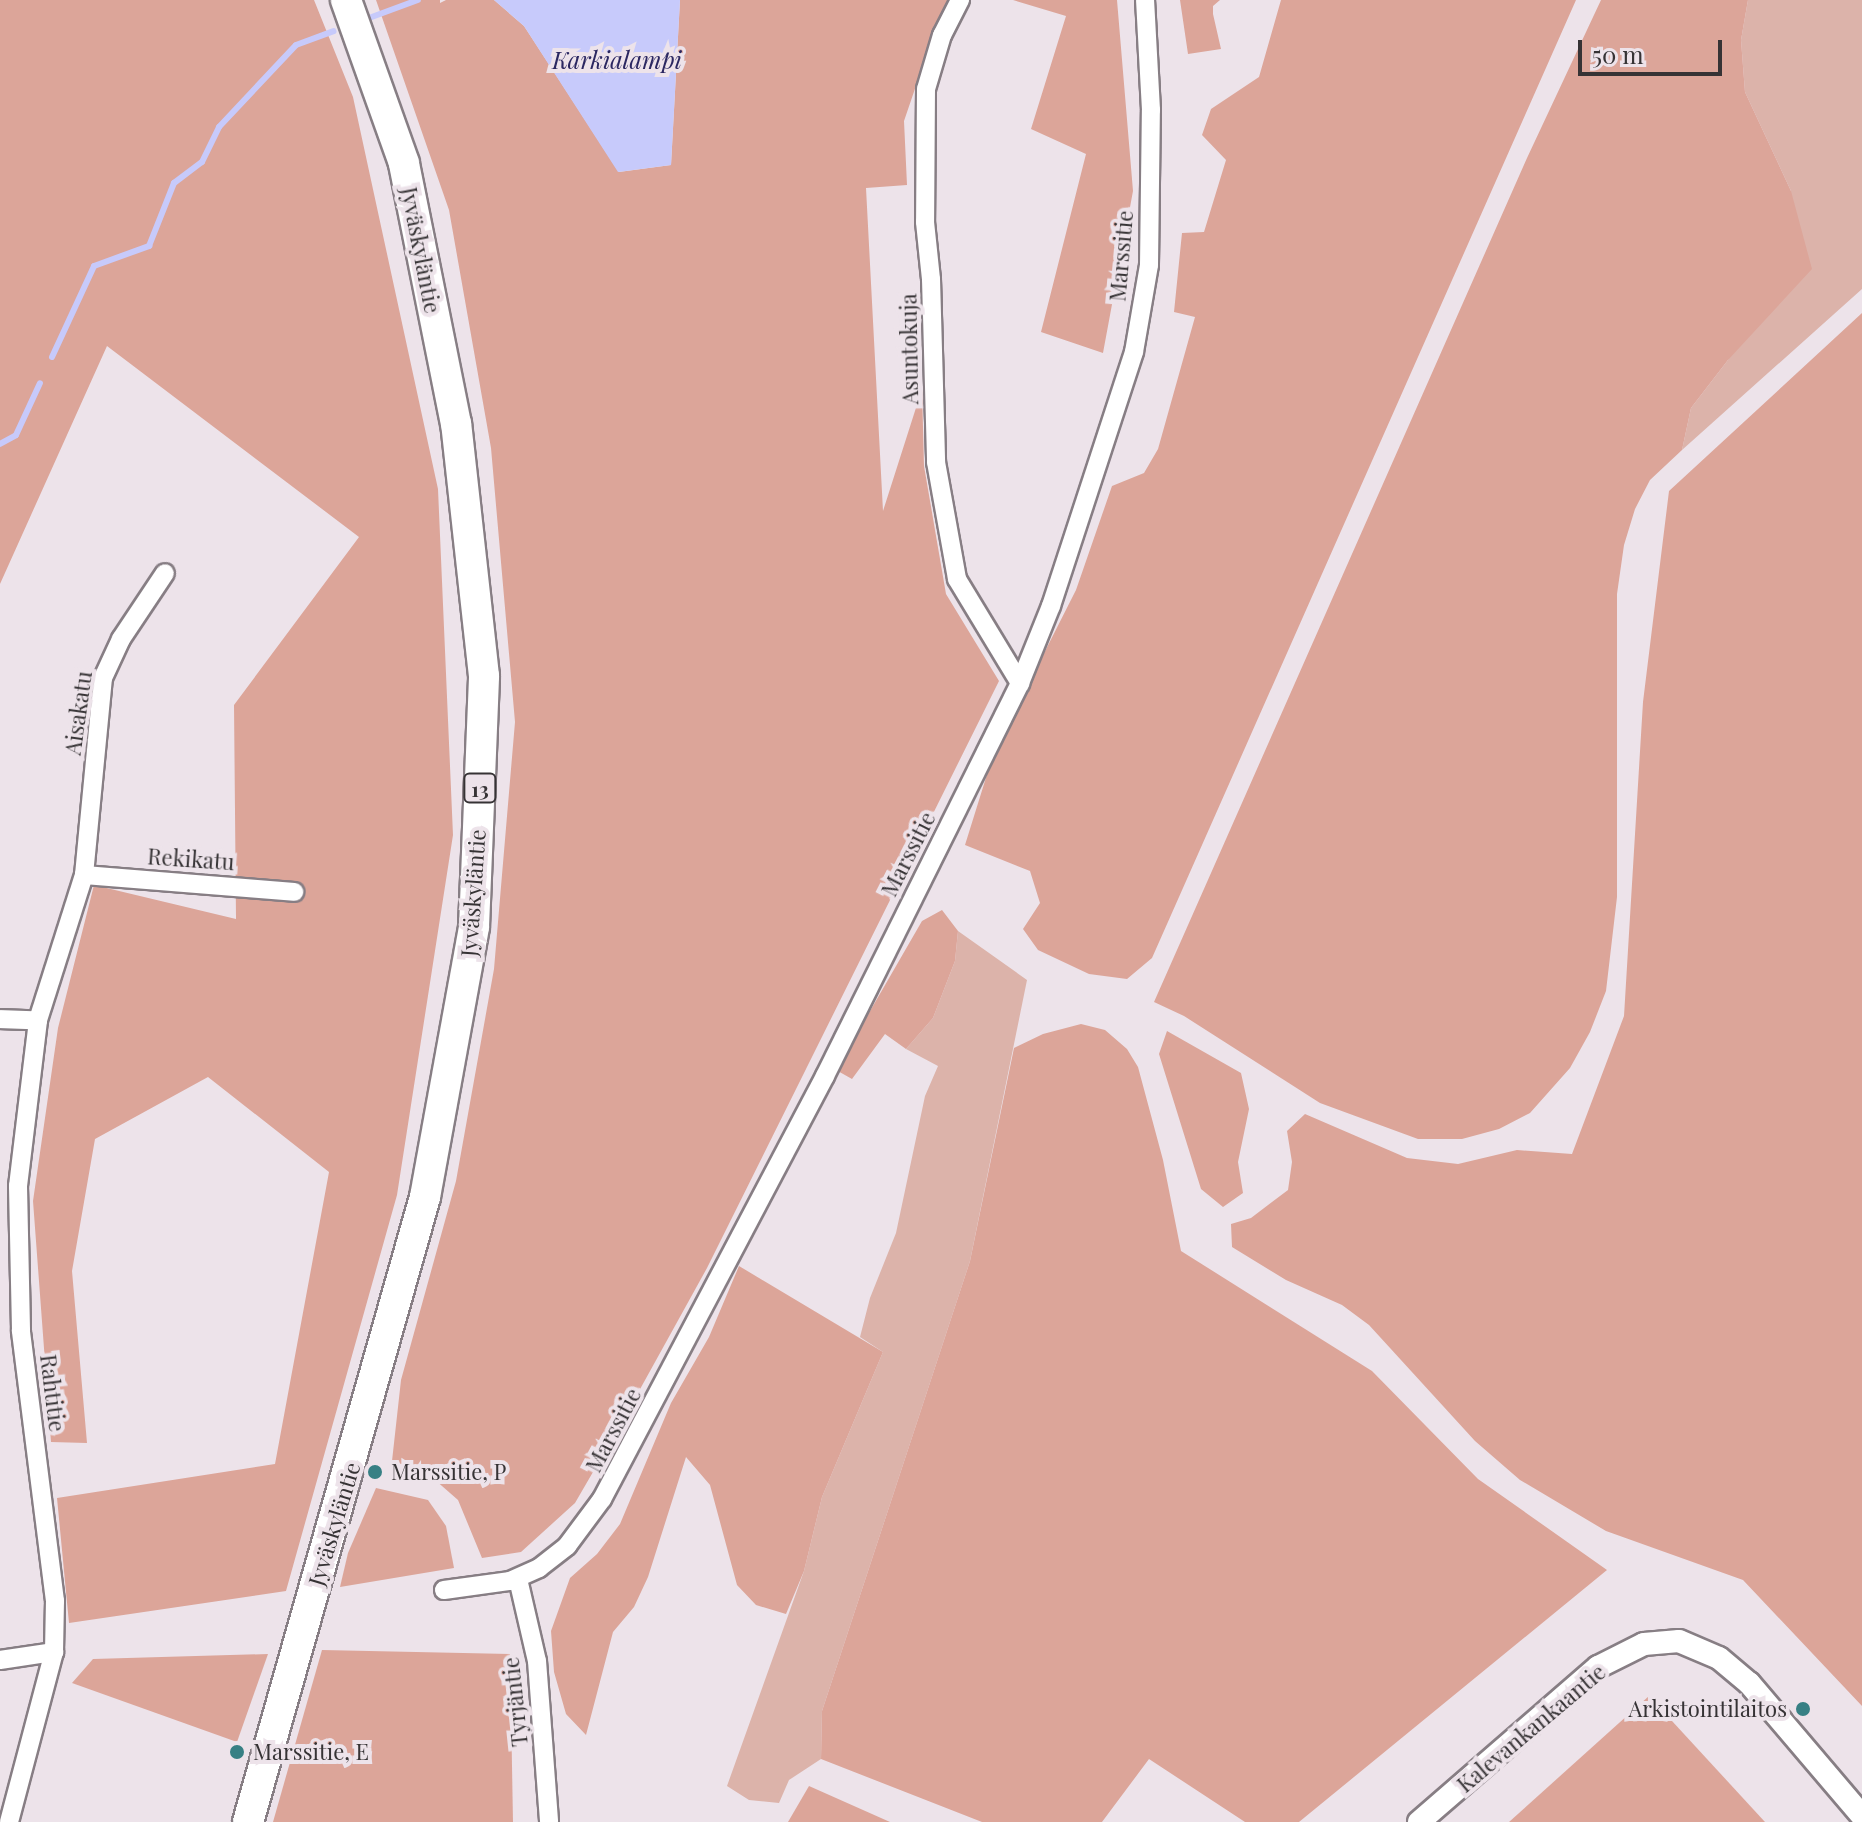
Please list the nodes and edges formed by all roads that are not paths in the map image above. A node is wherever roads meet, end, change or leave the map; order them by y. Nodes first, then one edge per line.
1 (346, 0) edge
2 (960, 0) edge
3 (1145, 0) edge
4 (165, 573) dead end
5 (1020, 683) junction
6 (84, 875) junction
7 (294, 892) dead end
8 (0, 1019) edge
9 (38, 1020) junction
10 (518, 1579) junction
11 (444, 1590) dead end
12 (54, 1652) junction
13 (0, 1660) edge
14 (1862, 1816) edge
15 (9, 1822) edge
16 (248, 1822) edge
17 (549, 1822) edge
18 (1419, 1822) edge

1 - 16 highway, Jyväskyläntie / 13
2 - 5 street, Asuntokuja
3 - 5 street, Marssitie
4 - 6 street, Aisakatu
5 - 10 street, Marssitie
6 - 7 street, Rekikatu
6 - 9 street, Rahtitie
8 - 9 street
9 - 12 street, Rahtitie
10 - 11 street, Marssitie
10 - 17 street, Tyrjäntie
12 - 13 street
12 - 15 street, Rahtitie
14 - 18 street, Kalevankankaantie

